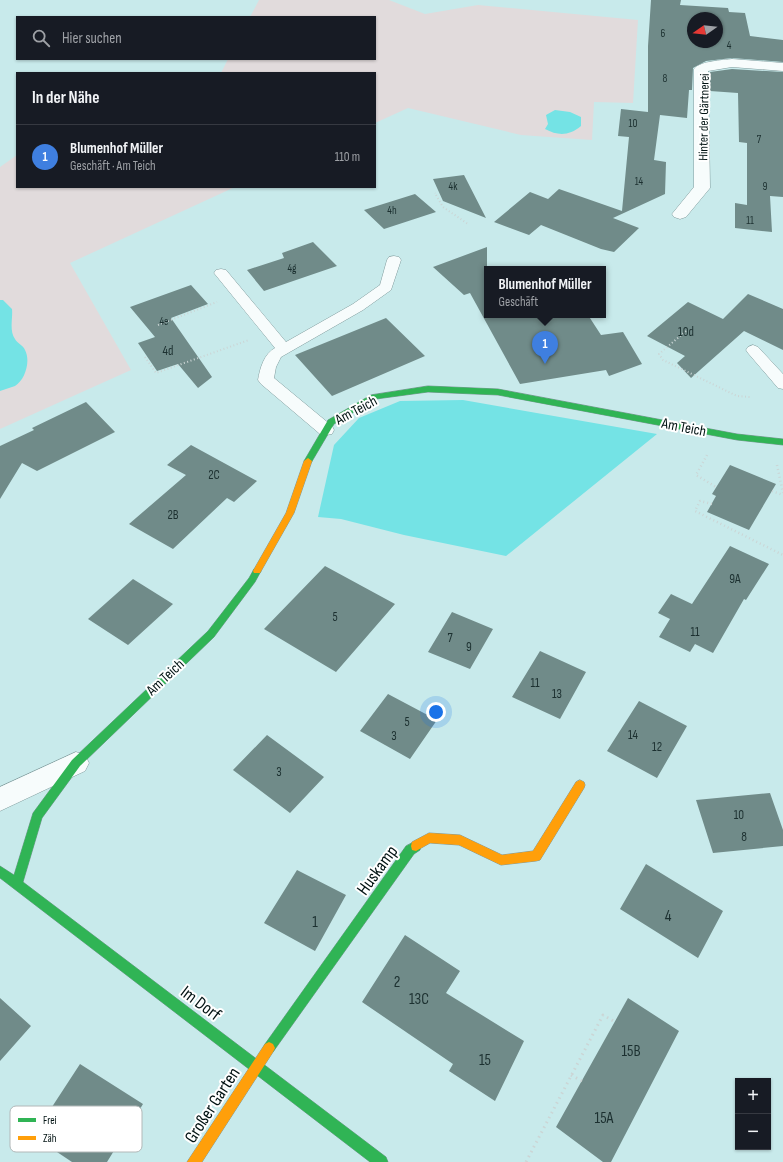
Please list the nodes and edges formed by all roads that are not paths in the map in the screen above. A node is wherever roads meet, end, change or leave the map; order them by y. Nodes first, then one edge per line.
1 (783, 67) edge
2 (680, 214) dead end
3 (394, 260) dead end
4 (221, 273) dead end
5 (284, 349) junction
6 (753, 350) dead end
7 (783, 384) edge
8 (326, 430) junction
9 (783, 442) edge
10 (76, 763) junction
11 (580, 785) dead end
12 (0, 799) edge
13 (0, 871) edge
14 (17, 884) junction
15 (256, 1066) junction
16 (194, 1162) edge
17 (381, 1162) edge

1 - 2 street, Hinter der Gärtnerei
3 - 5 lane
4 - 5 lane
5 - 8 lane
6 - 7 lane
8 - 9 street, Am Teich
8 - 10 street, Am Teich
10 - 12 street, Am Teich
10 - 14 street, Am Teich
11 - 15 street, Huskamp
13 - 14 street, Im Dorf
14 - 15 street, Im Dorf
15 - 16 street, Großer Garten
15 - 17 street, Im Dorf

